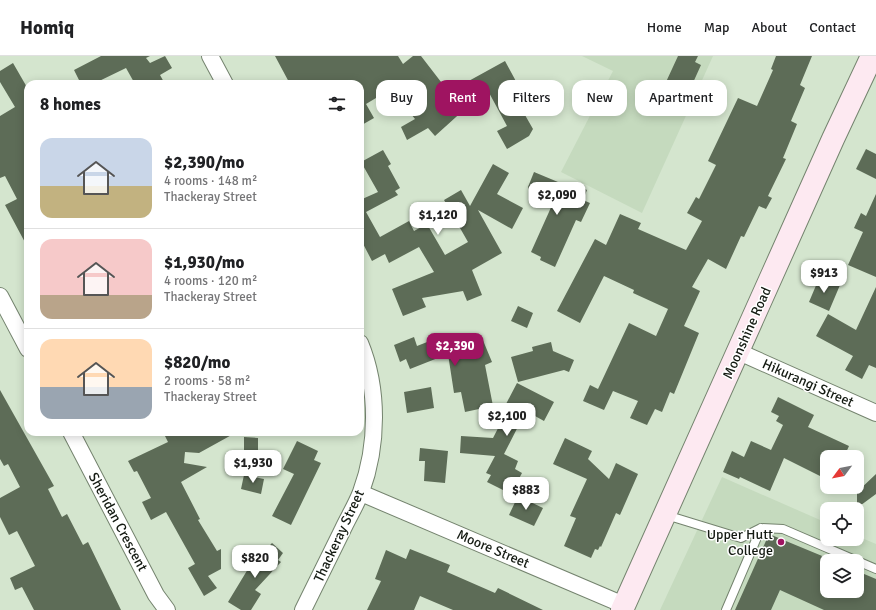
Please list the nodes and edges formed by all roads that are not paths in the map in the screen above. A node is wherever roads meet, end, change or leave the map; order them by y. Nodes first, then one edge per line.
1 (210, 56) edge
2 (869, 58) edge
3 (223, 80) edge
4 (0, 296) edge
5 (24, 342) edge
6 (739, 352) junction
7 (364, 357) edge
8 (876, 413) edge
9 (73, 436) edge
10 (361, 492) junction
11 (666, 515) junction
12 (761, 528) junction
13 (876, 569) edge
14 (623, 608) edge
15 (167, 610) edge
16 (303, 610) edge
17 (726, 610) edge

1 - 3 street
2 - 6 street, Moonshine Road
4 - 5 street
6 - 8 street, Hikurangi Street
6 - 11 street, Moonshine Road
7 - 10 street, Thackeray Street
9 - 15 street, Sheridan Crescent
10 - 14 street, Moore Street
10 - 16 street, Thackeray Street
11 - 12 lane
11 - 14 street, Moonshine Road
12 - 13 lane
12 - 17 lane

